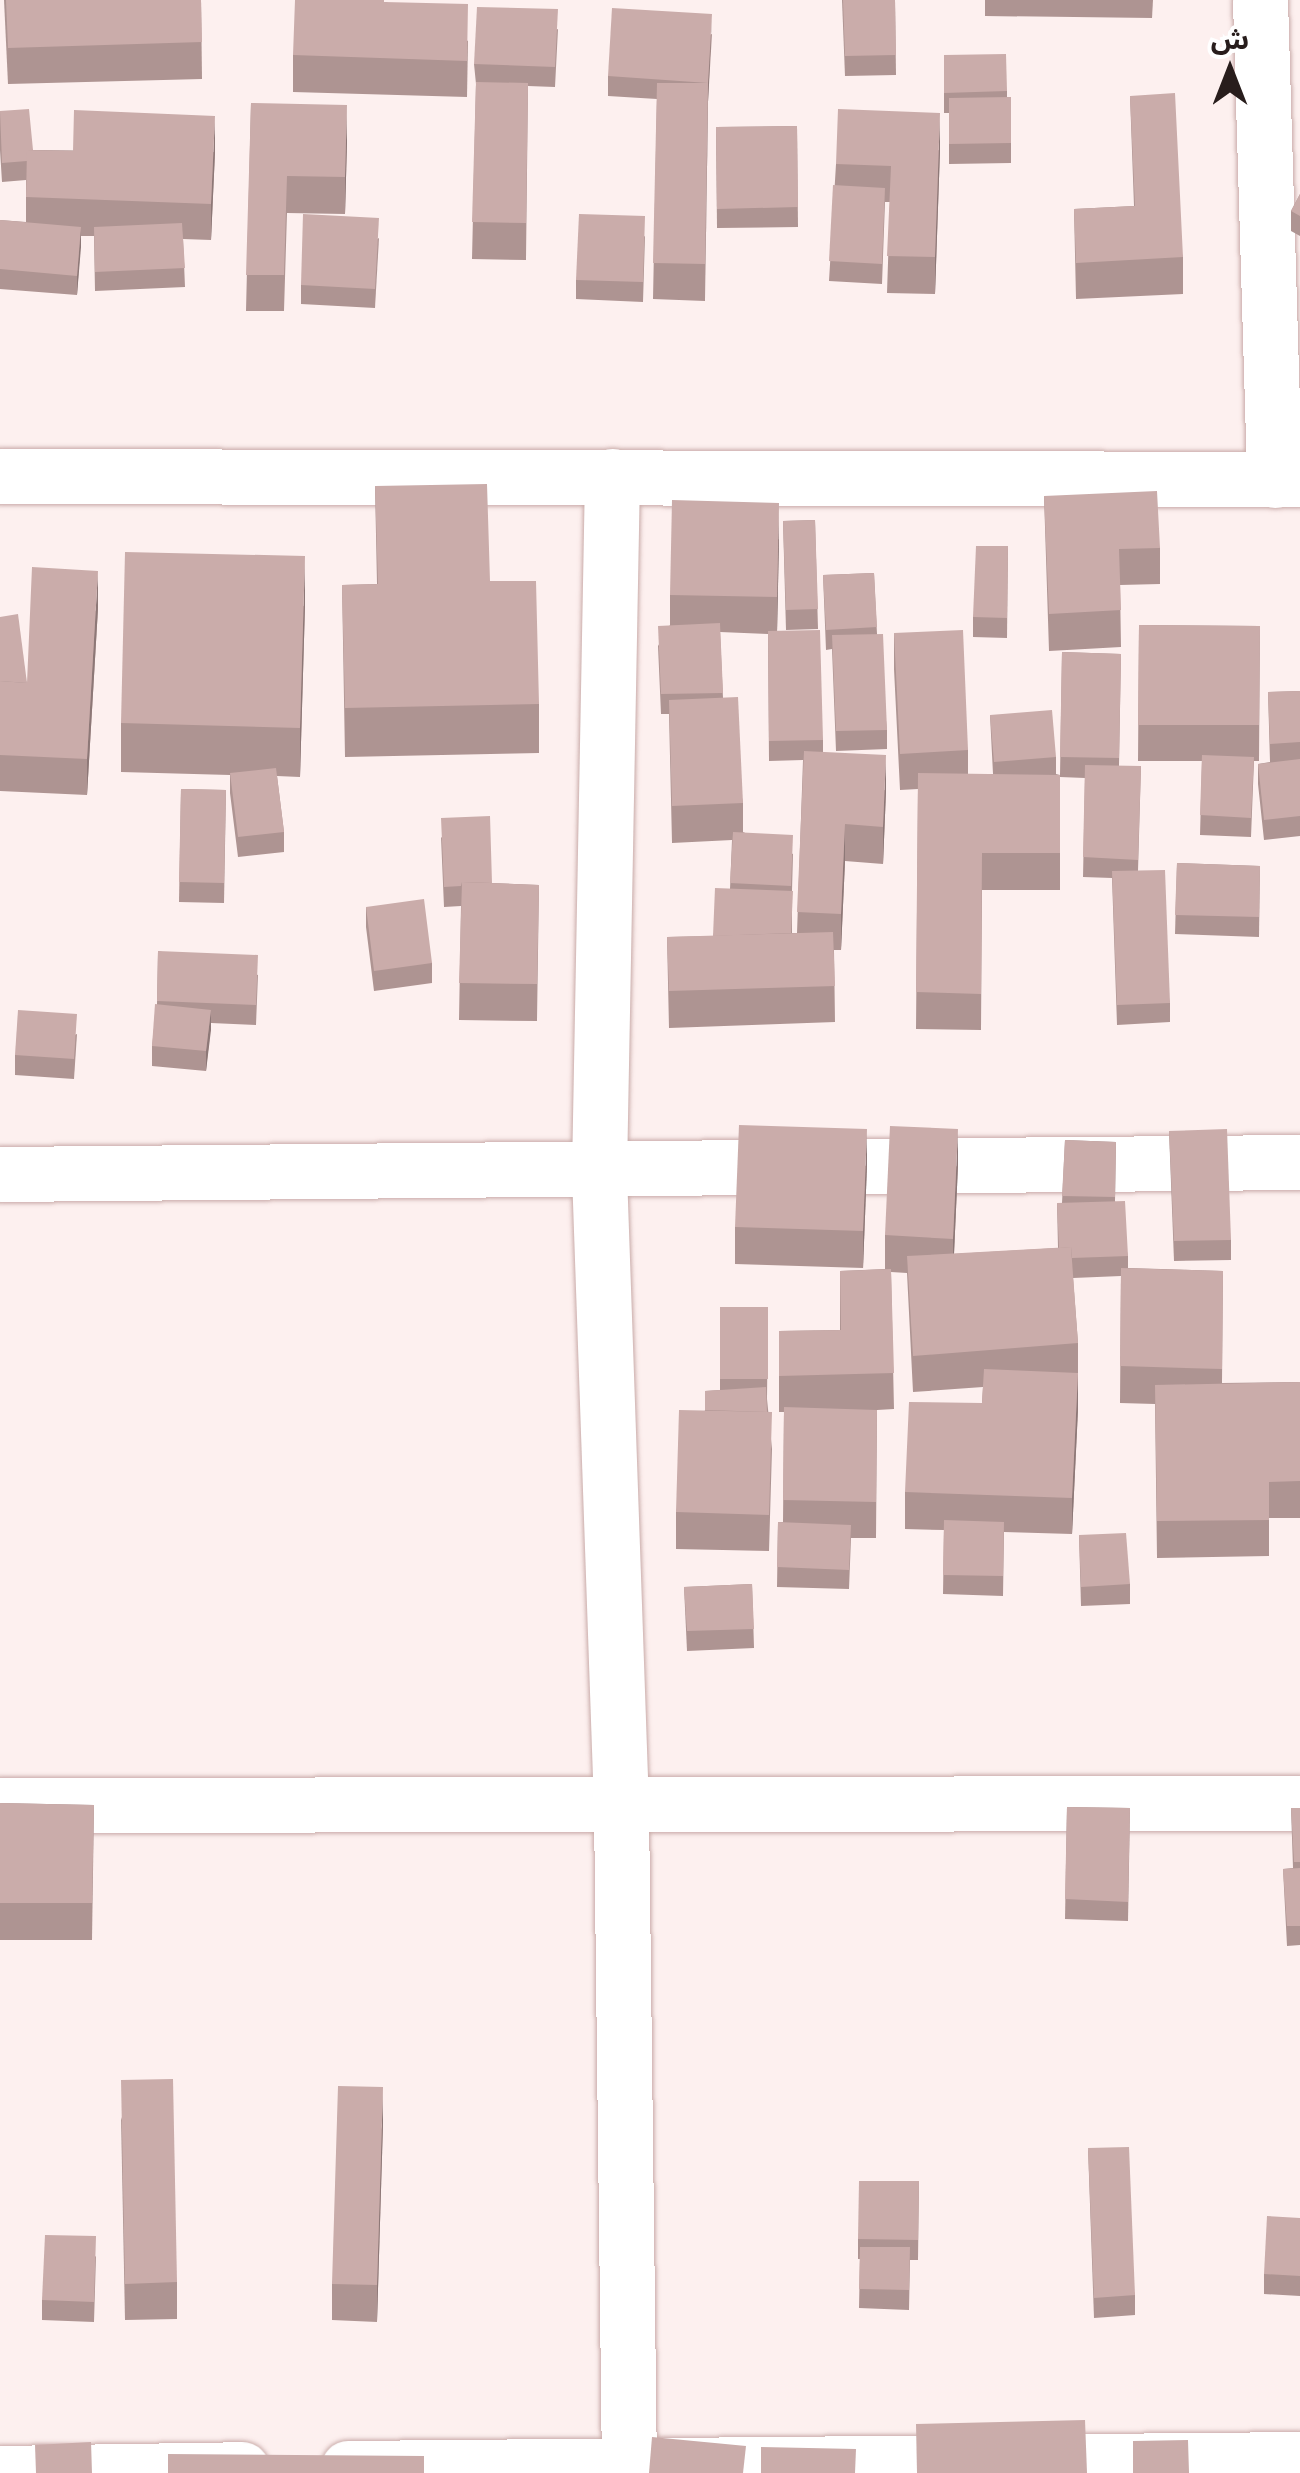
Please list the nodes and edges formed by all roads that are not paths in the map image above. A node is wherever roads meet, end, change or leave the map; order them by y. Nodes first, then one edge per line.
1 (1260, 0) edge
2 (0, 476) edge
3 (612, 476) junction
4 (1287, 480) edge
5 (1300, 1162) edge
6 (599, 1173) junction
7 (0, 1174) edge
8 (1300, 1803) edge
9 (0, 1805) edge
10 (621, 1807) junction
11 (1300, 2458) edge
12 (629, 2468) edge
13 (0, 2473) edge

1 - 4 street
2 - 3 street
3 - 4 street
3 - 6 street
5 - 6 street
6 - 7 street
6 - 10 street
8 - 10 street
9 - 10 street
10 - 12 street
11 - 12 street
12 - 13 street

